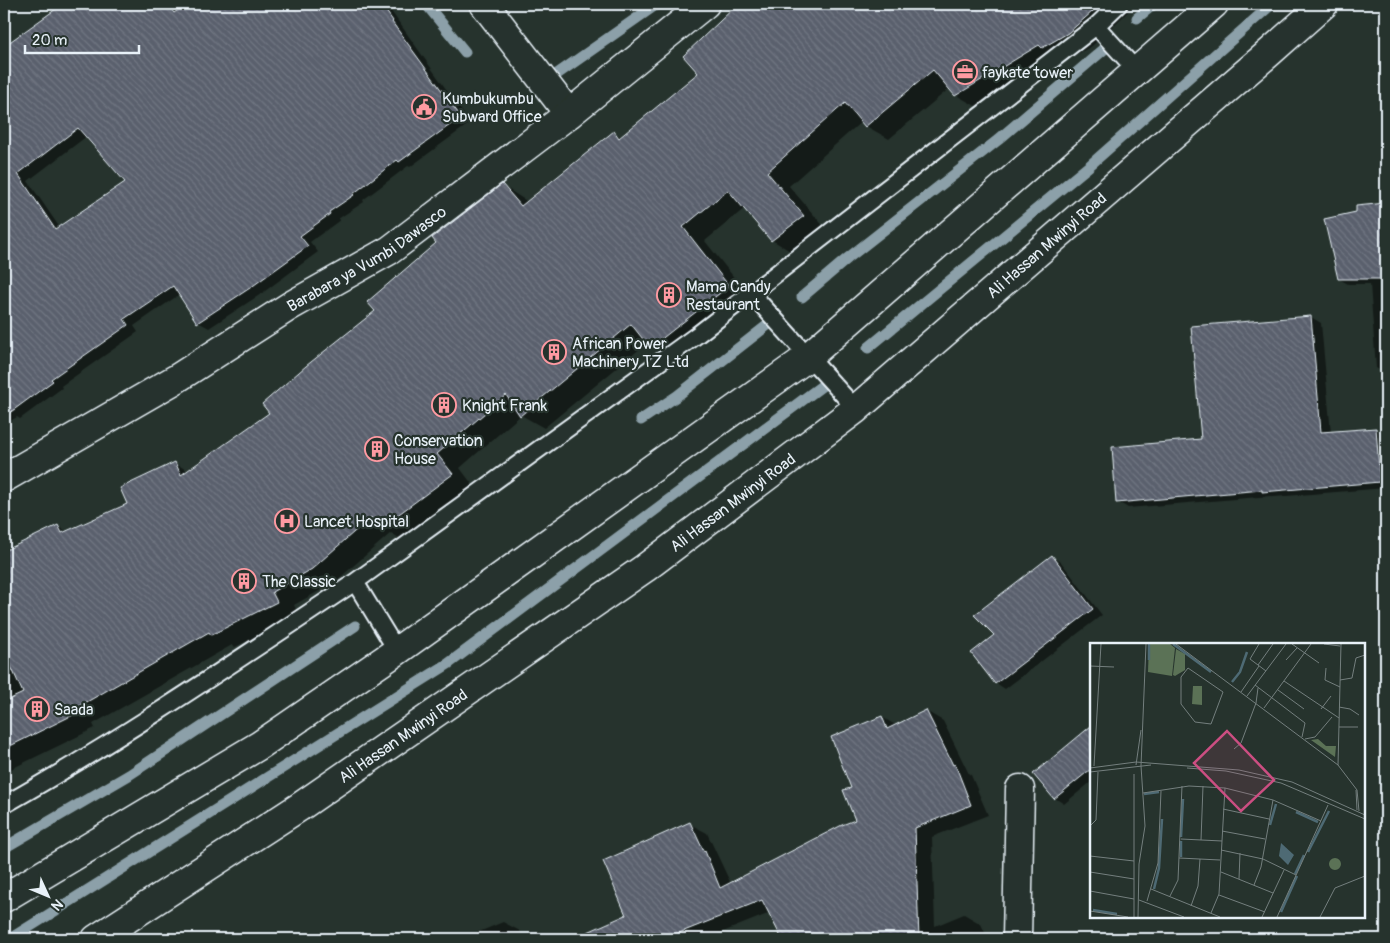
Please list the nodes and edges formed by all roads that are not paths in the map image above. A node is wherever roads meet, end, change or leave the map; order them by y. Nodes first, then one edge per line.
1 (484, 4) edge
2 (705, 4) edge
3 (1119, 4) edge
4 (1214, 4) edge
5 (1324, 4) edge
6 (1096, 26) junction
7 (1137, 71) junction
8 (569, 114) junction
9 (751, 293) junction
10 (808, 357) junction
11 (856, 409) junction
12 (4, 478) edge
13 (355, 582) junction
14 (397, 651) junction
15 (1020, 790) dead end
16 (4, 805) edge
17 (4, 898) edge
18 (96, 939) edge
19 (1017, 939) edge

1 - 8 main road
2 - 8 main road, Barabara ya Vumbi Dawasco
3 - 6 lane
4 - 7 main road
5 - 11 main road, Ali Hassan Mwinyi Road
6 - 7 lane
6 - 9 lane
7 - 10 main road
8 - 12 main road, Barabara ya Vumbi Dawasco
9 - 10 lane
9 - 13 lane
10 - 11 lane
10 - 14 main road
11 - 18 main road, Ali Hassan Mwinyi Road
13 - 14 lane
13 - 16 lane
14 - 17 main road
15 - 19 main road

